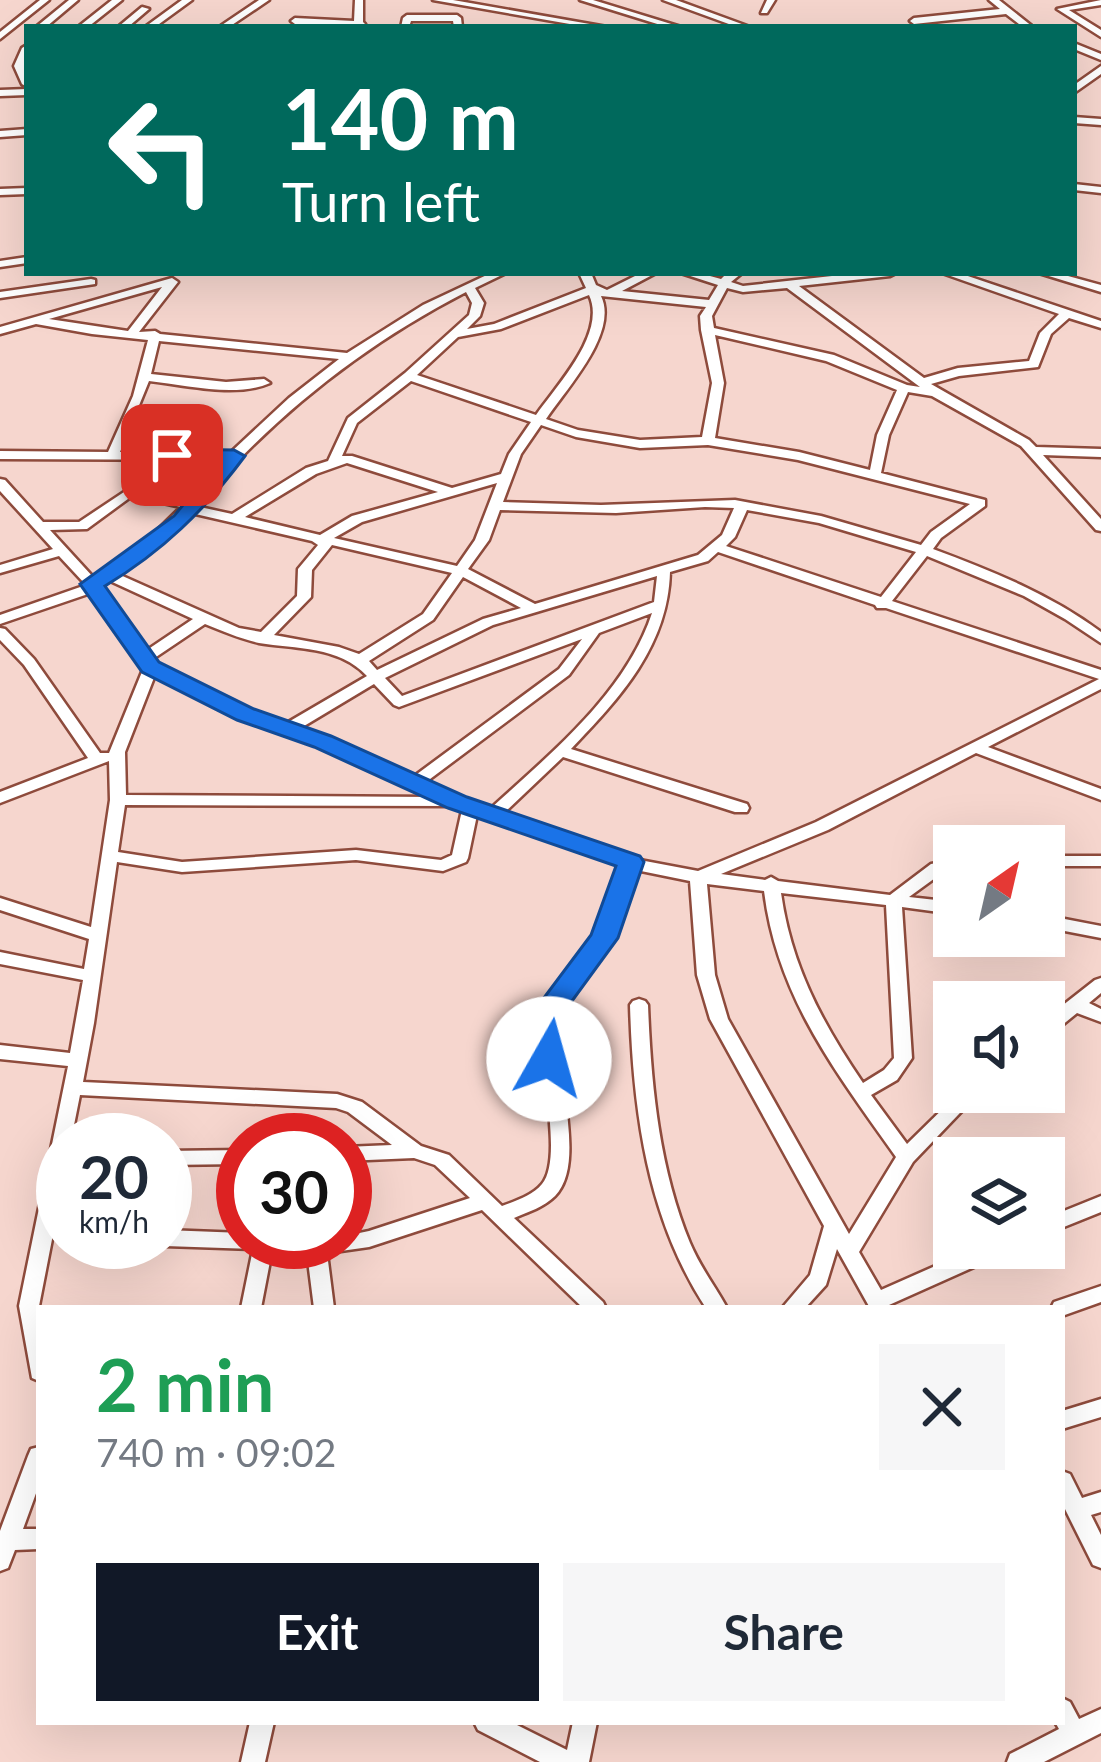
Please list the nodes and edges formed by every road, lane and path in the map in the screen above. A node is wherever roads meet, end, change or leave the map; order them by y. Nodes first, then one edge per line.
1 (45, 0) edge
2 (74, 0) edge
3 (118, 0) edge
4 (188, 0) edge
5 (238, 0) edge
6 (436, 0) edge
7 (584, 0) edge
8 (668, 0) edge
9 (771, 0) edge
10 (993, 0) edge
11 (262, 2) edge
12 (1101, 2) edge
13 (145, 9) dead end
14 (764, 10) dead end
15 (1007, 10) junction
16 (519, 12) junction
17 (970, 18) junction
18 (914, 19) edge
19 (295, 21) dead end
20 (44, 24) edge
21 (86, 24) edge
22 (126, 24) edge
23 (153, 24) edge
24 (228, 24) edge
25 (333, 24) edge
26 (406, 24) edge
27 (458, 24) edge
28 (511, 24) edge
29 (586, 24) edge
30 (667, 24) edge
31 (737, 24) edge
32 (976, 24) edge
33 (1025, 24) edge
34 (1101, 35) edge
35 (0, 36) edge
36 (1101, 69) edge
37 (1077, 88) edge
38 (0, 248) edge
39 (4, 264) edge
40 (494, 276) edge
41 (588, 276) edge
42 (642, 276) edge
43 (695, 276) edge
44 (733, 276) edge
45 (862, 276) edge
46 (962, 276) edge
47 (1056, 276) edge
48 (171, 277) edge
49 (90, 278) edge
50 (789, 284) junction
51 (723, 287) junction
52 (469, 288) junction
53 (1101, 289) edge
54 (601, 291) junction
55 (0, 295) edge
56 (94, 302) junction
57 (712, 304) junction
58 (1067, 313) junction
59 (35, 320) junction
60 (1101, 325) edge
61 (2, 327) edge
62 (707, 330) junction
63 (132, 334) junction
64 (459, 334) junction
65 (155, 335) junction
66 (346, 356) junction
67 (409, 376) junction
68 (143, 377) junction
69 (923, 382) junction
70 (264, 383) dead end
71 (904, 388) junction
72 (935, 393) junction
73 (537, 424) junction
74 (708, 441) junction
75 (1034, 451) junction
76 (1101, 453) edge
77 (0, 454) edge
78 (113, 454) junction
79 (234, 456) junction
80 (334, 461) junction
81 (876, 472) junction
82 (502, 478) junction
83 (0, 483) edge
84 (455, 493) junction
85 (742, 505) junction
86 (496, 506) junction
87 (193, 507) junction
88 (233, 519) junction
89 (40, 526) junction
90 (1101, 527) edge
91 (323, 542) junction
92 (719, 548) junction
93 (60, 551) junction
94 (923, 553) junction
95 (0, 569) edge
96 (461, 571) junction
97 (664, 573) junction
98 (108, 575) junction
99 (93, 586) junction
100 (660, 605) junction
101 (882, 605) junction
102 (533, 608) junction
103 (205, 617) junction
104 (0, 620) edge
105 (0, 632) edge
106 (593, 634) junction
107 (262, 639) junction
108 (1101, 639) edge
109 (360, 660) junction
110 (148, 662) junction
111 (377, 676) junction
112 (1101, 680) edge
113 (287, 729) junction
114 (974, 747) junction
115 (561, 751) junction
116 (117, 752) junction
117 (97, 760) junction
118 (416, 782) junction
119 (1101, 795) edge
120 (0, 798) edge
121 (118, 800) junction
122 (464, 804) junction
123 (741, 808) dead end
124 (494, 814) junction
125 (110, 856) junction
126 (1065, 861) edge
127 (1101, 861) edge
128 (631, 862) junction
129 (933, 871) edge
130 (698, 878) junction
131 (771, 883) junction
132 (894, 900) junction
133 (0, 904) edge
134 (933, 905) edge
135 (1065, 925) edge
136 (1101, 932) edge
137 (96, 935) junction
138 (0, 958) edge
139 (91, 976) junction
140 (1101, 984) edge
141 (639, 1005) dead end
142 (1076, 1005) junction
143 (1065, 1014) edge
144 (1101, 1016) edge
145 (0, 1052) edge
146 (77, 1060) junction
147 (72, 1088) junction
148 (860, 1092) junction
149 (68, 1113) edge
150 (950, 1113) edge
151 (414, 1151) junction
152 (372, 1153) edge
153 (906, 1157) junction
154 (1101, 1204) edge
155 (494, 1208) junction
156 (1065, 1219) edge
157 (834, 1226) junction
158 (372, 1238) edge
159 (850, 1250) junction
160 (41, 1269) edge
161 (258, 1269) edge
162 (319, 1269) edge
163 (953, 1269) edge
164 (1101, 1294) edge
165 (252, 1305) edge
166 (324, 1305) edge
167 (593, 1305) edge
168 (715, 1305) edge
169 (795, 1305) edge
170 (878, 1305) edge
171 (1065, 1307) edge
172 (36, 1352) edge
173 (1101, 1408) edge
174 (1065, 1419) edge
175 (36, 1464) edge
176 (1065, 1487) edge
177 (1101, 1502) edge
178 (1076, 1510) junction
179 (36, 1540) edge
180 (5, 1550) edge
181 (1101, 1558) edge
182 (1101, 1721) edge
183 (261, 1725) edge
184 (492, 1725) edge
185 (584, 1725) edge
186 (1061, 1748) edge
187 (254, 1762) edge
188 (565, 1762) edge
189 (577, 1762) edge
190 (1019, 1762) edge

1 - 35 street
2 - 20 street
3 - 21 street
4 - 23 street
5 - 11 street
6 - 16 street
7 - 30 street
8 - 31 street
9 - 14 street
10 - 15 street
11 - 24 street
12 - 34 street
13 - 22 street
15 - 17 street
15 - 33 street
16 - 28 street
16 - 29 street
17 - 18 street
17 - 32 street
19 - 25 street
26 - 27 street
36 - 37 street
38 - 39 street
40 - 52 street
41 - 54 street
42 - 54 street
43 - 51 street
44 - 51 street
45 - 50 street
46 - 58 street
47 - 53 street
48 - 56 street
48 - 63 street
49 - 55 street
49 - 56 street
50 - 51 street
50 - 69 street
51 - 57 street
52 - 64 street
52 - 66 street
54 - 57 street
54 - 64 street
54 - 73 street
56 - 59 street
57 - 62 street
58 - 60 street
58 - 69 street
59 - 61 street
59 - 63 street
62 - 71 street
62 - 74 street
63 - 65 street
64 - 67 street
65 - 66 street
65 - 68 street
66 - 79 street
67 - 73 street
67 - 80 street
68 - 70 street
68 - 78 street
69 - 72 street
71 - 72 street
71 - 81 street
72 - 75 street
73 - 74 street
73 - 82 street
74 - 81 street
75 - 76 street
75 - 90 street
77 - 78 street
78 - 79 street
79 - 87 street
80 - 84 street
80 - 88 street
81 - 94 street
82 - 84 street
82 - 86 street
83 - 89 street
84 - 91 street
85 - 86 street
85 - 92 street
85 - 94 street
86 - 96 street
87 - 88 street
87 - 89 street
87 - 98 street
88 - 91 street
89 - 93 street
91 - 96 street
91 - 107 street
92 - 97 street
92 - 101 street
93 - 95 street
93 - 99 street
94 - 101 street
94 - 108 street
96 - 102 street
96 - 109 street
97 - 100 street
97 - 102 street
98 - 99 street
98 - 103 street
99 - 104 street
99 - 110 street
100 - 106 street
100 - 115 street
101 - 112 street
102 - 111 street
103 - 107 street
103 - 110 street
105 - 117 street
106 - 111 street
106 - 118 street
107 - 109 street
109 - 111 street
110 - 113 street
110 - 116 street
111 - 113 street
112 - 114 street
113 - 118 street
114 - 119 street
114 - 130 street
115 - 123 street
115 - 124 street
116 - 117 street
116 - 121 street
117 - 120 street
118 - 122 street
121 - 122 street
121 - 125 street
122 - 124 street
122 - 125 street
124 - 128 street
125 - 137 street
126 - 127 street
128 - 130 street
128 - 155 street
129 - 132 street
130 - 131 street
130 - 157 street
131 - 132 street
131 - 148 street
132 - 134 street
132 - 148 street
133 - 137 street
135 - 136 street
137 - 139 street
138 - 139 street
139 - 146 street
140 - 142 street
141 - 168 street
142 - 143 street
142 - 144 street
145 - 146 street
146 - 147 street
147 - 149 street
147 - 151 street
148 - 153 street
150 - 153 street
151 - 152 street
151 - 155 street
153 - 159 street
154 - 156 street
155 - 158 street
155 - 167 street
157 - 159 street
157 - 169 street
159 - 170 street
160 - 172 street
161 - 165 street
162 - 166 street
163 - 170 street
164 - 171 street
173 - 174 street
175 - 180 street
176 - 178 street
177 - 178 street
178 - 181 street
179 - 180 street
182 - 186 street
183 - 187 street
184 - 188 street
185 - 189 street
186 - 190 street

